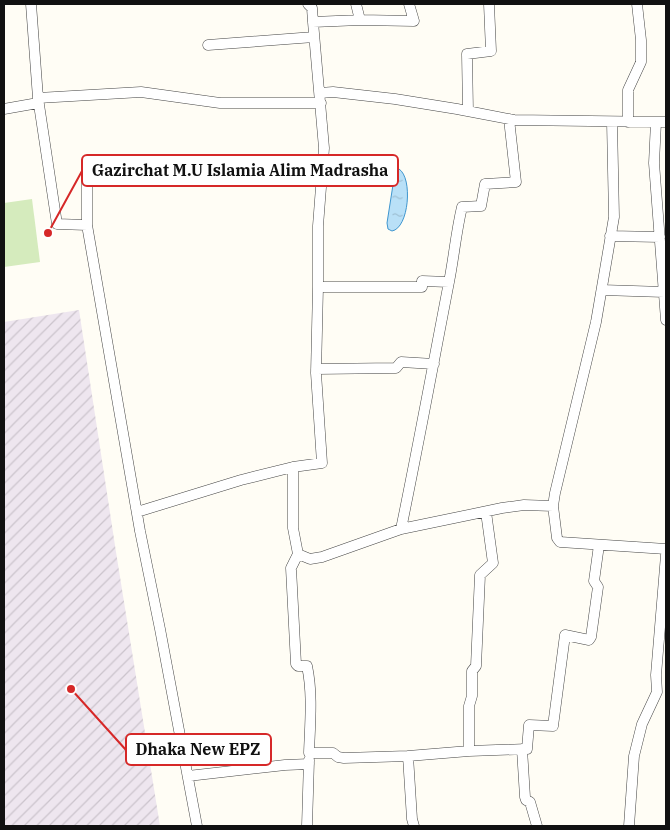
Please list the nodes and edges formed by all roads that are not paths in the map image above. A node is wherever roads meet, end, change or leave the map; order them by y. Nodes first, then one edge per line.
1 (31, 4) edge
2 (308, 4) edge
3 (356, 4) edge
4 (409, 4) edge
5 (489, 4) edge
6 (637, 4) edge
7 (360, 20) junction
8 (314, 22) junction
9 (314, 37) junction
10 (208, 45) dead end
11 (320, 98) junction
12 (38, 100) junction
13 (4, 109) edge
14 (468, 111) junction
15 (509, 119) junction
16 (612, 122) junction
17 (628, 122) junction
18 (661, 122) edge
19 (322, 164) junction
20 (662, 212) edge
21 (87, 224) junction
22 (610, 236) junction
23 (660, 237) junction
24 (449, 282) junction
25 (318, 288) junction
26 (602, 290) junction
27 (664, 292) junction
28 (666, 320) edge
29 (434, 364) junction
30 (316, 369) junction
31 (293, 467) junction
32 (553, 506) junction
33 (137, 512) junction
34 (486, 512) junction
35 (401, 529) junction
36 (599, 545) junction
37 (666, 549) edge
38 (298, 554) junction
39 (666, 555) edge
40 (663, 643) edge
41 (661, 677) edge
42 (522, 749) junction
43 (469, 751) junction
44 (309, 752) junction
45 (408, 756) junction
46 (309, 764) junction
47 (188, 776) junction
48 (197, 826) edge
49 (307, 826) edge
50 (414, 826) edge
51 (537, 826) edge
52 (629, 826) edge

1 - 12 street
2 - 8 street
3 - 7 street
4 - 7 street
5 - 14 street
6 - 17 street
7 - 8 street
8 - 9 street
9 - 10 street
9 - 11 street
11 - 12 street
11 - 14 street
11 - 19 street
12 - 13 street
12 - 21 street
14 - 15 street
15 - 16 street
15 - 24 street
16 - 17 street
16 - 22 street
17 - 18 street
18 - 20 street
19 - 21 street
19 - 25 street
20 - 23 street
21 - 33 street
22 - 23 street
22 - 26 street
23 - 27 street
24 - 25 street
24 - 29 street
25 - 30 street
26 - 27 street
26 - 32 street
27 - 28 street
29 - 30 street
29 - 35 street
30 - 31 street
31 - 33 street
31 - 38 street
32 - 34 street
32 - 36 street
33 - 47 street
34 - 35 street
34 - 43 street
35 - 38 street
36 - 37 street
36 - 42 street
38 - 44 street
39 - 40 street
40 - 41 street
41 - 52 street
42 - 43 street
42 - 51 street
43 - 45 street
44 - 45 street
44 - 46 street
45 - 50 street
46 - 47 street
46 - 49 street
47 - 48 street

